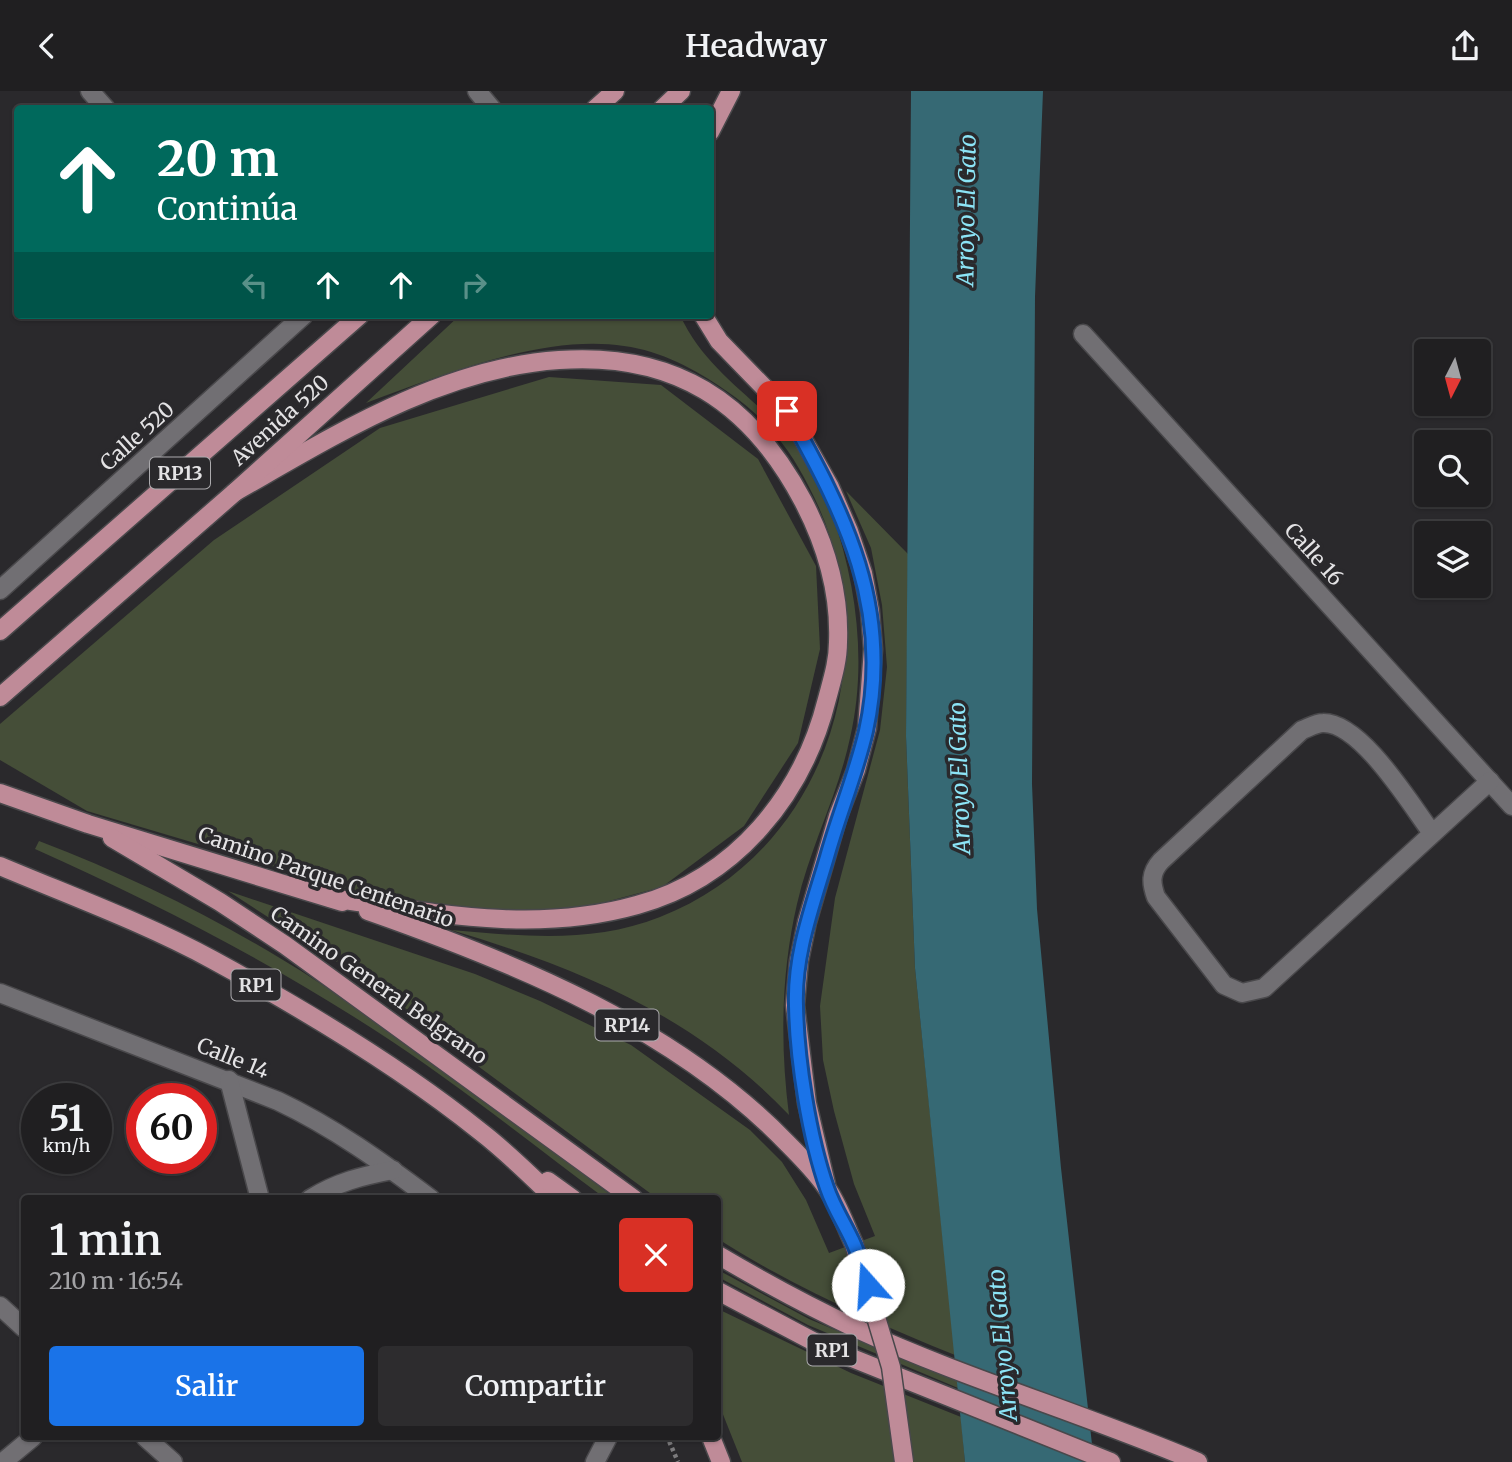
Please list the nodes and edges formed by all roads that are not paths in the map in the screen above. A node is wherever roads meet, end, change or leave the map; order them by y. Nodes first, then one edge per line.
1 (90, 91) edge
2 (477, 91) edge
3 (615, 91) edge
4 (681, 91) edge
5 (731, 91) edge
6 (102, 105) edge
7 (489, 105) edge
8 (599, 105) edge
9 (666, 105) edge
10 (714, 124) edge
11 (295, 319) edge
12 (355, 319) edge
13 (428, 319) edge
14 (705, 319) edge
15 (1083, 334) dead end
16 (235, 492) junction
17 (0, 590) edge
18 (0, 631) edge
19 (0, 697) edge
20 (1490, 781) junction
21 (0, 793) edge
22 (1512, 806) edge
23 (88, 824) junction
24 (1432, 834) junction
25 (7, 869) edge
26 (331, 898) junction
27 (0, 993) edge
28 (229, 1080) junction
29 (480, 1131) junction
30 (393, 1170) junction
31 (827, 1188) junction
32 (259, 1195) edge
33 (316, 1195) edge
34 (426, 1195) edge
35 (551, 1195) edge
36 (568, 1195) edge
37 (629, 1195) edge
38 (721, 1257) edge
39 (721, 1293) edge
40 (0, 1306) edge
41 (21, 1325) edge
42 (29, 1440) edge
43 (148, 1440) edge
44 (606, 1440) edge
45 (712, 1440) edge
46 (3, 1462) edge
47 (173, 1462) edge
48 (594, 1462) edge
49 (720, 1462) edge
50 (904, 1462) edge
51 (1111, 1462) edge
52 (1198, 1462) edge

1 - 6 street
2 - 7 street
3 - 8 main road
4 - 9 main road
5 - 10 main road
11 - 17 street, Calle 520
12 - 18 main road, Avenida 520 / RP13
13 - 16 main road, Avenida 520 / RP13
14 - 31 main road
15 - 20 street, Calle 16
16 - 19 main road, Avenida 520 / RP13
16 - 26 main road
20 - 22 street, Calle 16
20 - 24 street
21 - 23 main road, Camino Parque Centenario / RP1
23 - 26 main road, Camino Parque Centenario / RP14
23 - 37 main road, Camino General Belgrano / RP1
24 - 24 street
25 - 29 main road, RP1
26 - 31 main road, Camino Parque Centenario / RP14
27 - 28 street, Calle 14
28 - 30 street, Calle 14
28 - 32 street
29 - 35 main road
29 - 36 main road, RP1
30 - 33 street
30 - 34 street, Calle 14
31 - 50 main road, Camino Parque Centenario / RP14, bridge
38 - 52 main road, RP1
39 - 51 main road, RP1
40 - 41 street
42 - 46 street
43 - 47 street
44 - 48 street
45 - 49 main road

